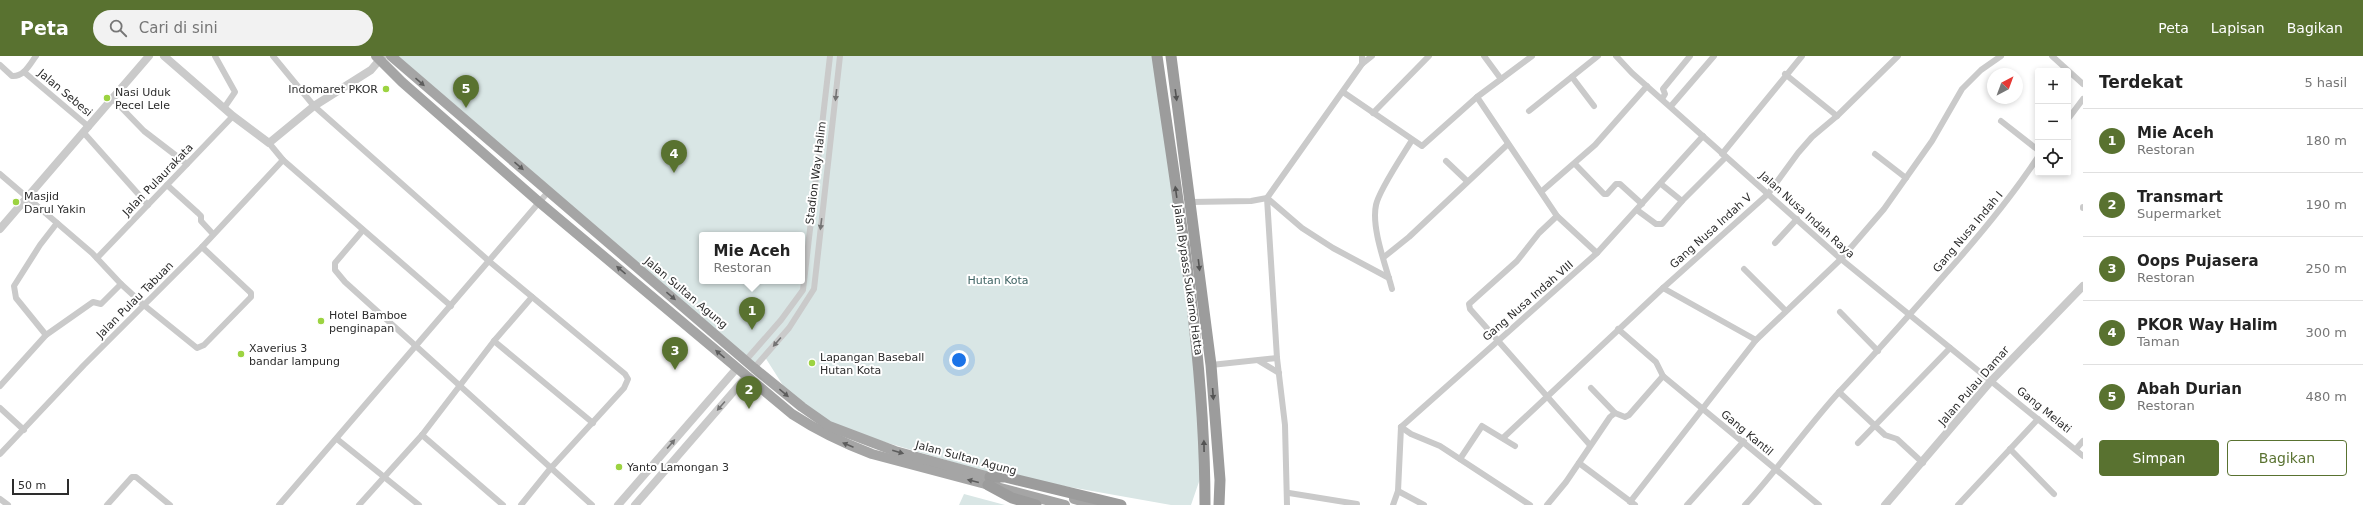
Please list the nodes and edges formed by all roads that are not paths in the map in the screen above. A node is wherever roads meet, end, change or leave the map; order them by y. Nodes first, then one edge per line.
1 (36, 56) edge
2 (149, 56) edge
3 (164, 56) edge
4 (215, 56) edge
5 (273, 56) edge
6 (830, 56) edge
7 (840, 56) edge
8 (1157, 56) edge
9 (1171, 56) edge
10 (1362, 56) edge
11 (1372, 56) edge
12 (1428, 56) edge
13 (1484, 56) edge
14 (1532, 56) edge
15 (1598, 56) edge
16 (1616, 56) edge
17 (1690, 56) edge
18 (1714, 56) edge
19 (1802, 56) edge
20 (1898, 56) edge
21 (2001, 56) edge
22 (2052, 56) edge
23 (386, 58) edge
24 (1362, 64) junction
25 (0, 65) edge
26 (24, 72) junction
27 (1785, 74) junction
28 (1572, 77) junction
29 (1501, 79) junction
30 (2083, 84) edge
31 (1647, 86) junction
32 (1343, 92) junction
33 (1477, 98) junction
34 (113, 99) junction
35 (1662, 99) junction
36 (2083, 100) edge
37 (314, 106) junction
38 (1594, 106) dead end
39 (1671, 106) junction
40 (224, 108) junction
41 (1529, 111) dead end
42 (1373, 113) junction
43 (2071, 114) edge
44 (233, 116) junction
45 (1837, 116) junction
46 (2001, 121) dead end
47 (87, 130) junction
48 (1703, 136) junction
49 (1412, 140) junction
50 (269, 143) junction
51 (1508, 144) junction
52 (2035, 148) edge
53 (1875, 154) dead end
54 (1724, 155) junction
55 (283, 160) junction
56 (1446, 161) dead end
57 (2035, 161) edge
58 (187, 164) junction
59 (1575, 164) junction
60 (0, 174) edge
61 (1906, 178) junction
62 (1467, 181) junction
63 (1661, 184) junction
64 (167, 185) junction
65 (1542, 191) junction
66 (548, 192) junction
67 (1768, 194) junction
68 (28, 198) junction
69 (1267, 198) junction
70 (1682, 201) junction
71 (540, 202) junction
72 (1191, 202) junction
73 (148, 206) junction
74 (1639, 207) junction
75 (1557, 216) junction
76 (1797, 219) junction
77 (58, 222) junction
78 (0, 229) edge
79 (364, 230) junction
80 (213, 234) junction
81 (1183, 241) junction
82 (1196, 241) junction
83 (1775, 243) dead end
84 (202, 247) junction
85 (1597, 252) junction
86 (1384, 257) junction
87 (98, 258) junction
88 (1841, 259) junction
89 (490, 262) junction
90 (1744, 269) dead end
91 (805, 273) edge
92 (1389, 278) junction
93 (120, 284) junction
94 (804, 284) edge
95 (2083, 286) edge
96 (1663, 288) junction
97 (1392, 289) dead end
98 (532, 297) junction
99 (144, 306) junction
100 (451, 306) junction
101 (1786, 311) junction
102 (1840, 312) dead end
103 (1909, 316) junction
104 (1618, 329) junction
105 (46, 334) junction
106 (1756, 340) junction
107 (494, 341) junction
108 (1499, 341) junction
109 (416, 346) junction
110 (1950, 348) junction
111 (1878, 351) junction
112 (1277, 358) junction
113 (746, 360) junction
114 (1260, 360) junction
115 (1211, 365) junction
116 (737, 368) junction
117 (754, 368) junction
118 (1279, 374) junction
119 (747, 376) junction
120 (1663, 376) junction
121 (1991, 381) junction
122 (0, 386) edge
123 (460, 388) junction
124 (1591, 388) dead end
125 (1839, 392) junction
126 (1546, 397) junction
127 (0, 408) edge
128 (1703, 409) junction
129 (1615, 414) junction
130 (2038, 419) junction
131 (593, 423) junction
132 (1875, 425) junction
133 (1401, 427) junction
134 (24, 430) junction
135 (422, 435) junction
136 (1503, 438) junction
137 (337, 439) junction
138 (1744, 441) junction
139 (2083, 441) edge
140 (1858, 443) dead end
141 (1590, 445) junction
142 (1515, 446) dead end
143 (2010, 449) junction
144 (2076, 449) junction
145 (0, 454) edge
146 (2083, 456) edge
147 (1460, 459) junction
148 (1579, 463) junction
149 (1923, 463) junction
150 (550, 469) junction
151 (1776, 471) junction
152 (384, 476) junction
153 (1220, 480) junction
154 (989, 481) junction
155 (1205, 485) junction
156 (1398, 491) junction
157 (1289, 493) junction
158 (2054, 494) dead end
159 (0, 499) edge
160 (168, 504) edge
161 (1357, 504) edge
162 (1632, 504) edge
163 (1748, 504) edge
164 (1887, 504) edge
165 (8, 505) edge
166 (107, 505) edge
167 (279, 505) edge
168 (359, 505) edge
169 (419, 505) edge
170 (503, 505) edge
171 (521, 505) edge
172 (592, 505) edge
173 (618, 505) edge
174 (635, 505) edge
175 (1036, 505) edge
176 (1065, 505) edge
177 (1096, 505) edge
178 (1121, 505) edge
179 (1198, 505) edge
180 (1205, 505) edge
181 (1219, 505) edge
182 (1225, 505) edge
183 (1288, 505) edge
184 (1393, 505) edge
185 (1424, 505) edge
186 (1530, 505) edge
187 (1547, 505) edge
188 (1687, 505) edge
189 (1819, 505) edge
190 (1958, 505) edge

1 - 26 street, Jalan Sebesi
2 - 34 street
3 - 40 street
4 - 40 street
5 - 37 street
6 - 91 street, Stadion Way Halim
7 -> 117 street, Stadion Way Halim
81 -> 8 highway, Jalan Bypass Sukarno Hatta
9 -> 72 highway, Jalan Bypass Sukarno Hatta
10 - 24 street
11 - 24 street
12 - 42 street
13 - 29 street
14 - 29 street
15 - 28 street
16 - 31 street, Jalan Nusa Indah Raya
17 - 35 street
18 - 39 street
19 - 27 street
20 - 45 street, Gang Nusa Indah V
21 - 61 street
22 - 30 street
23 - 37 street
23 -> 66 main road, Jalan Sultan Agung
23 - 71 main road, Jalan Sultan Agung
24 - 32 street
25 - 26 street
26 - 47 street, Jalan Sebesi
27 - 45 street
27 - 54 street
28 - 38 street
28 - 41 street
29 - 33 street
31 - 35 street, Jalan Nusa Indah Raya
31 - 59 street
32 - 42 street
32 - 69 street
33 - 49 street
33 - 51 street
34 - 47 street
34 - 58 street
35 - 39 street, Jalan Nusa Indah Raya
36 - 43 street
37 - 50 street
37 - 89 street
39 - 48 street, Jalan Nusa Indah Raya
40 - 44 street
42 - 49 street
44 - 50 street
44 - 58 street, Jalan Pulaurakata
45 - 67 street, Gang Nusa Indah V
46 - 52 street
47 - 68 street
47 - 73 street, Jalan Sebesi
48 - 54 street, Jalan Nusa Indah Raya
48 - 63 street, Gang Nusa Indah VIII
49 - 86 street
50 - 55 street
51 - 62 street
51 - 65 street
53 - 61 street
54 - 67 street, Jalan Nusa Indah Raya
54 - 70 street
55 - 79 street
55 - 80 street, Jalan Pulau Tabuan
56 - 62 street
57 - 103 street, Gang Nusa Indah I
58 - 64 street, Jalan Pulaurakata
59 - 65 street
59 - 74 street
60 - 68 street
61 - 88 street
62 - 86 street
63 - 70 street
63 - 74 street, Gang Nusa Indah VIII
64 - 73 street, Jalan Pulaurakata
64 - 80 street
65 - 75 street
66 - 71 street
66 -> 113 main road, Jalan Sultan Agung
67 - 76 street, Jalan Nusa Indah Raya
67 - 96 street, Gang Nusa Indah V
68 - 77 street
68 - 78 street
69 - 72 street
69 - 92 street
69 - 112 street
70 - 74 street
71 - 89 street
116 -> 71 main road, Jalan Sultan Agung
72 - 82 highway, Jalan Bypass Sukarno Hatta
73 - 87 street, Jalan Pulaurakata
74 - 85 street, Gang Nusa Indah VIII
75 - 85 street
75 - 108 street
76 - 83 street
76 - 88 street, Jalan Nusa Indah Raya
77 - 87 street
77 - 105 street
79 - 100 street
79 - 109 street
80 - 84 street, Jalan Pulau Tabuan
81 - 82 highway
155 -> 81 highway, Jalan Bypass Sukarno Hatta
82 -> 115 highway, Jalan Bypass Sukarno Hatta
84 - 99 street, Jalan Pulau Tabuan
84 - 99 street
85 - 108 street, Gang Nusa Indah VIII
86 - 92 street
87 - 93 street
88 - 101 street
88 - 103 street, Jalan Nusa Indah Raya
89 - 98 street
89 - 100 street
90 - 101 street
92 - 97 street
93 - 99 street
93 - 105 street
94 - 113 street, Stadion Way Halim
95 - 121 street, Jalan Pulau Damar
96 - 104 street, Gang Nusa Indah V
96 - 106 street
98 - 107 street
98 - 131 street
99 - 134 street, Jalan Pulau Tabuan
100 - 109 street
101 - 106 street
102 - 111 street
103 - 110 street, Jalan Nusa Indah Raya
103 - 111 street, Gang Nusa Indah I
104 - 120 street, Gang Kantil
104 - 126 street, Gang Nusa Indah V
105 - 122 street
106 - 128 street
107 - 123 street
107 - 131 street
108 - 126 street
108 - 133 street, Gang Nusa Indah VIII
109 - 123 street
109 - 137 street
110 - 121 street, Jalan Nusa Indah Raya
110 - 132 street
111 - 125 street, Gang Nusa Indah I
112 - 114 street
112 - 118 street
113 - 117 main road, Jalan Sultan Agung
114 - 115 street
114 - 118 street
115 -> 153 highway, Jalan Bypass Sukarno Hatta
116 - 119 main road, Jalan Sultan Agung
173 -> 116 street
117 -> 154 main road, Jalan Sultan Agung
118 - 157 street
154 -> 119 main road, Jalan Sultan Agung
119 -> 174 street
120 - 128 street, Gang Kantil
120 - 129 street
121 - 130 street, Gang Melati
121 - 149 street, Jalan Pulau Damar
123 - 135 street
123 - 150 street
124 - 129 street
125 - 132 street
125 - 151 street, Gang Nusa Indah I
126 - 136 street, Gang Nusa Indah V
126 - 141 street
127 - 134 street
128 - 138 street, Gang Kantil
128 - 162 street
129 - 141 street
130 - 143 street
130 - 144 street, Gang Melati
131 - 150 street
132 - 140 street
132 - 149 street
133 - 147 street
133 - 156 street
134 - 145 street, Jalan Pulau Tabuan
135 - 152 street
135 - 170 street
136 - 142 street
136 - 147 street
137 - 152 street
137 - 167 street
138 - 151 street, Gang Kantil
138 - 188 street
139 - 144 street
141 - 148 street
143 - 158 street
143 - 190 street
144 - 146 street, Gang Melati
147 - 186 street
148 - 162 street
148 - 187 street
149 - 164 street, Jalan Pulau Damar
150 - 171 street
150 - 172 street
151 - 163 street, Gang Nusa Indah I
151 - 189 street, Gang Kantil
152 - 168 street
152 - 169 street
153 - 181 highway, Jalan Bypass Sukarno Hatta
153 - 182 highway
154 - 175 highway
154 - 176 main road, Jalan Sultan Agung
154 - 177 main road, Jalan Sultan Agung
154 - 178 highway
155 - 179 highway
155 - 180 highway, Jalan Bypass Sukarno Hatta
156 - 184 street
156 - 185 street
157 - 161 street
157 - 183 street
159 - 165 street
160 - 166 street

